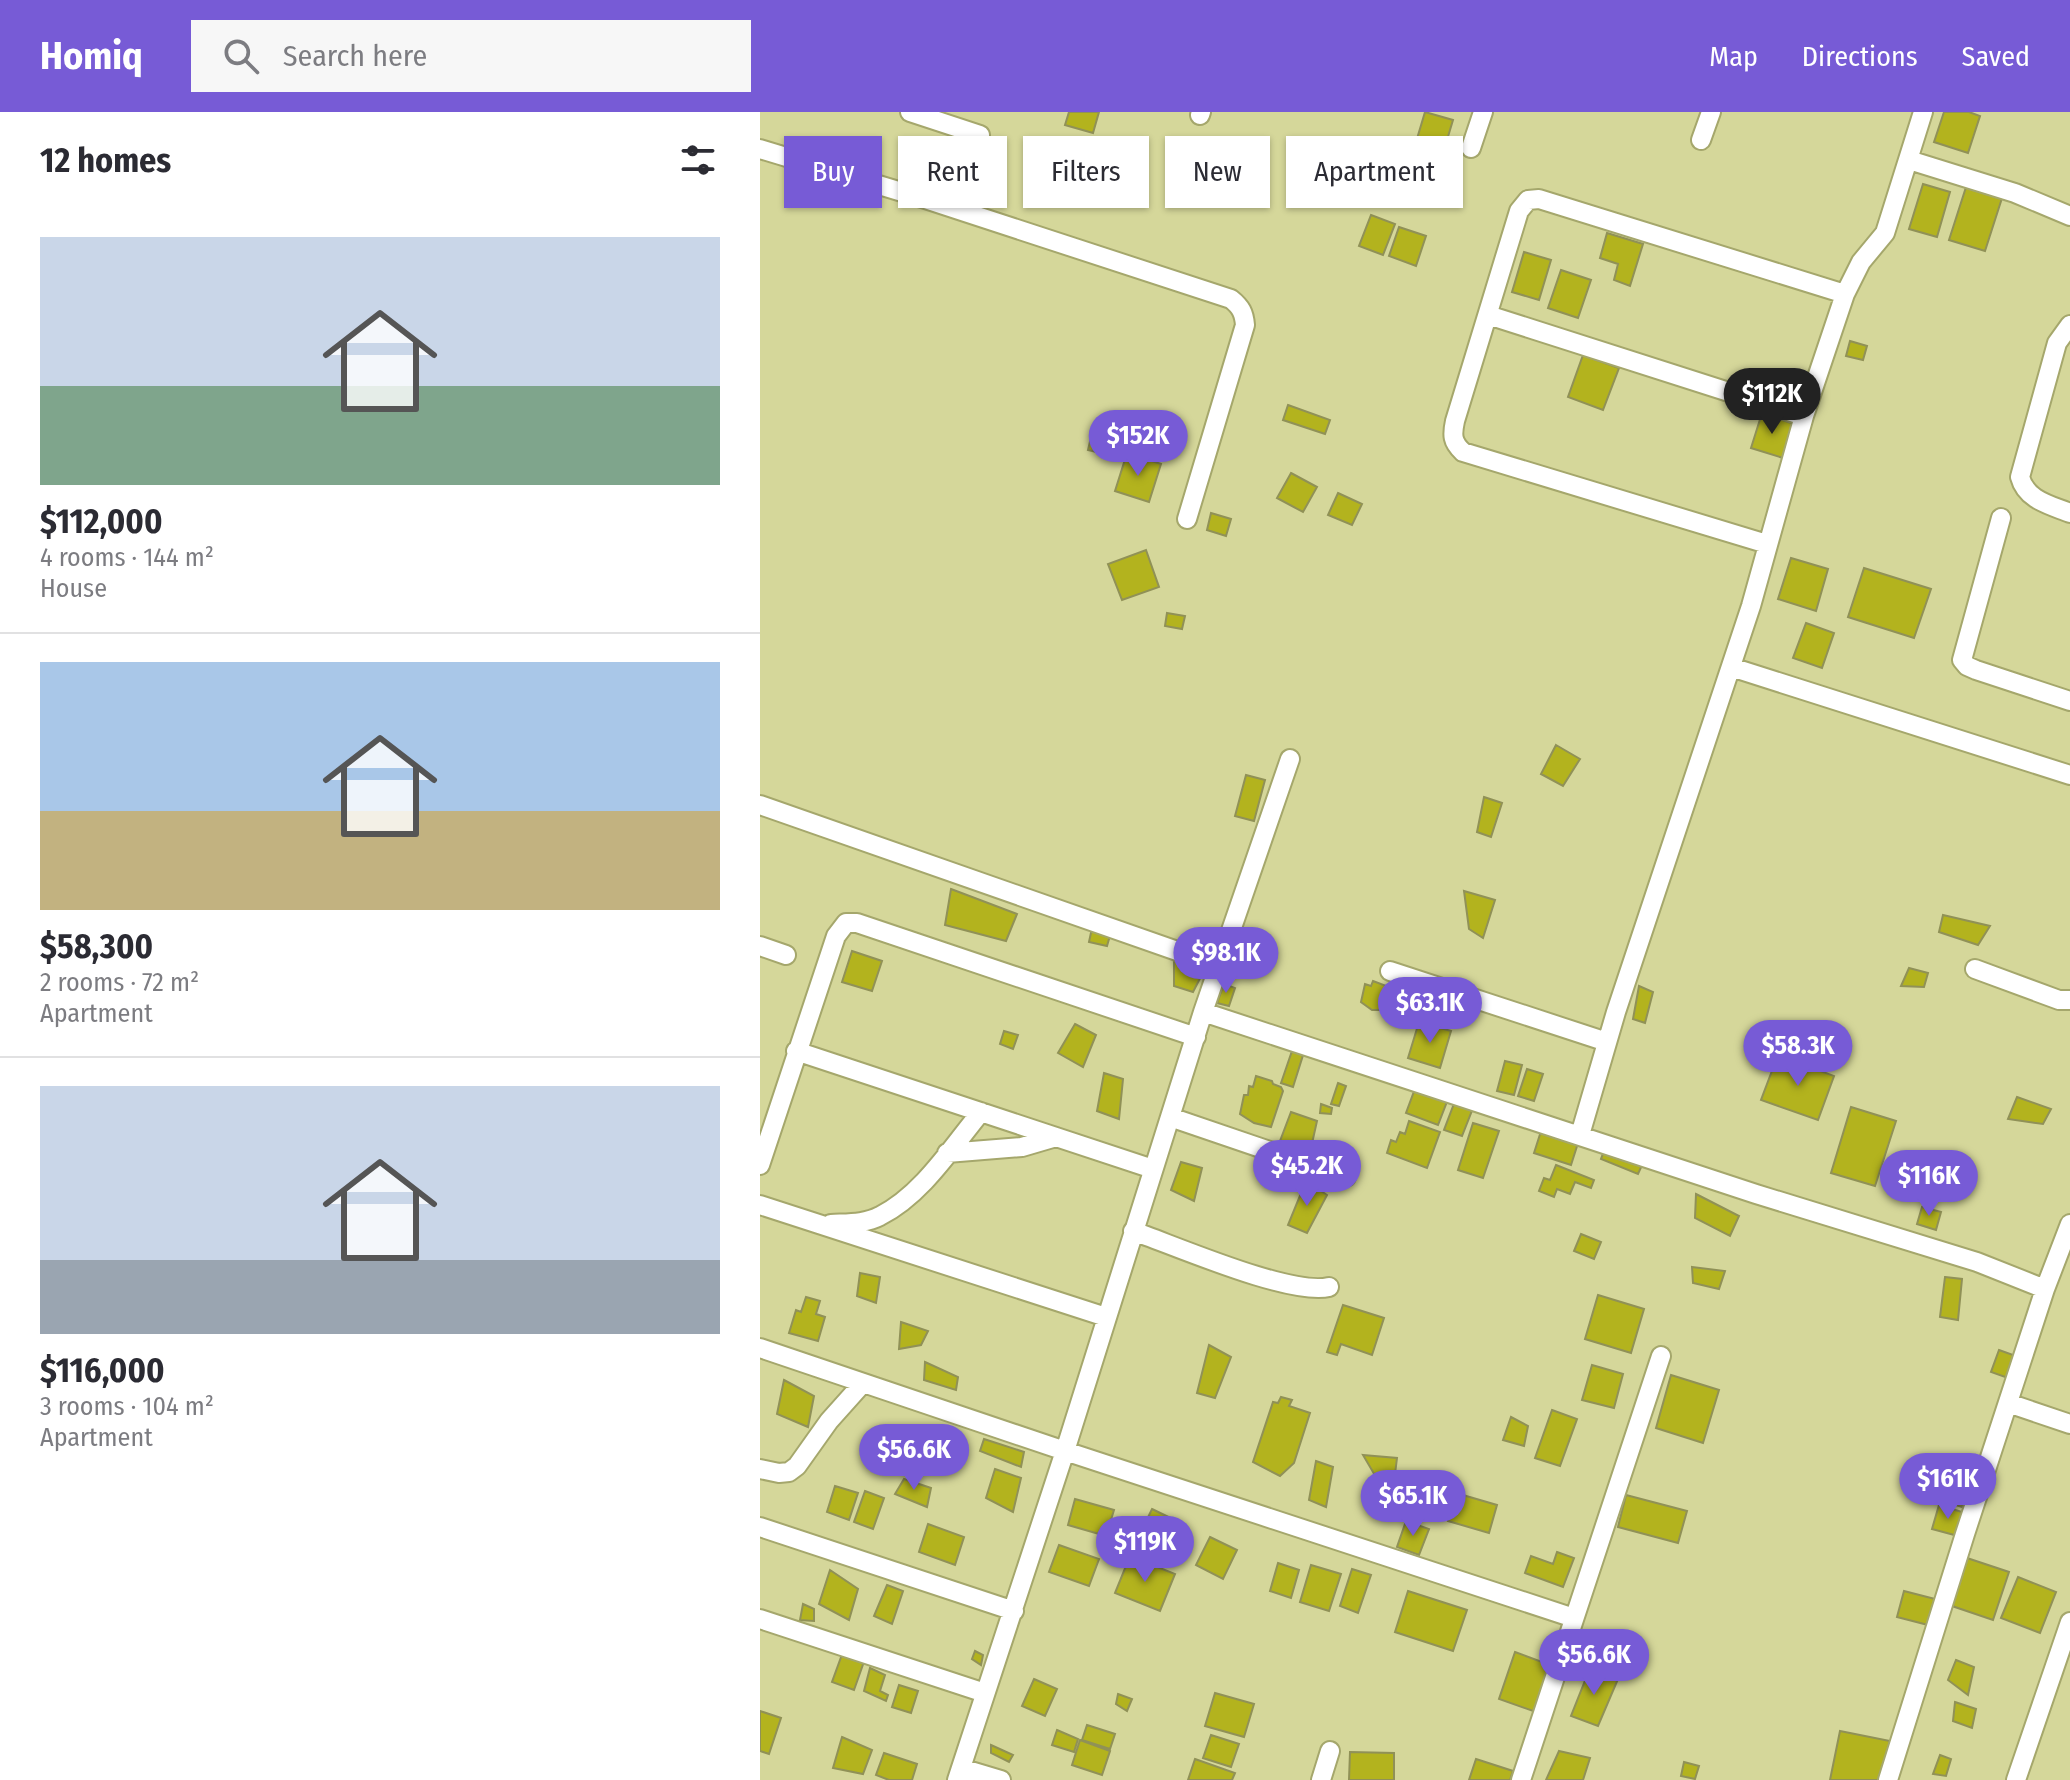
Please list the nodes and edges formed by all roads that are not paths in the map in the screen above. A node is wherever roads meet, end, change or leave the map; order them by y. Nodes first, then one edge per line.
1 (910, 112) edge
2 (1483, 112) edge
3 (1711, 112) edge
4 (1923, 112) edge
5 (980, 135) dead end
6 (1701, 140) dead end
7 (1471, 148) dead end
8 (760, 149) edge
9 (1909, 160) junction
10 (2070, 216) edge
11 (1845, 294) junction
12 (1488, 315) junction
13 (2070, 325) edge
14 (1804, 416) junction
15 (2070, 513) edge
16 (2001, 518) dead end
17 (1187, 519) dead end
18 (1767, 544) junction
19 (1731, 667) junction
20 (2070, 701) edge
21 (1290, 759) dead end
22 (2070, 775) edge
23 (760, 805) edge
24 (760, 946) edge
25 (1180, 952) dead end
26 (786, 955) dead end
27 (1975, 969) dead end
28 (1390, 971) dead end
29 (2070, 1000) edge
30 (1203, 1012) junction
31 (1196, 1037) junction
32 (1607, 1042) junction
33 (796, 1051) junction
34 (981, 1112) junction
35 (1170, 1117) junction
36 (1580, 1135) junction
37 (1056, 1137) junction
38 (947, 1153) junction
39 (760, 1165) edge
40 (1153, 1169) junction
41 (1346, 1177) dead end
42 (760, 1205) edge
43 (2070, 1224) edge
44 (820, 1225) junction
45 (1133, 1231) junction
46 (1329, 1287) dead end
47 (2045, 1289) junction
48 (1106, 1317) junction
49 (760, 1348) edge
50 (1661, 1356) dead end
51 (863, 1383) junction
52 (2008, 1403) junction
53 (2070, 1424) edge
54 (1065, 1451) junction
55 (760, 1469) edge
56 (760, 1527) edge
57 (1014, 1611) junction
58 (1574, 1618) junction
59 (760, 1619) edge
60 (2070, 1622) edge
61 (985, 1693) junction
62 (1330, 1751) dead end
63 (959, 1774) edge
64 (1001, 1780) edge
65 (1321, 1780) edge
66 (1521, 1780) edge
67 (1888, 1780) edge
68 (2016, 1780) edge

1 - 5 street
2 - 7 street
3 - 6 street
4 - 9 street
8 - 17 street
9 - 10 street
9 - 11 street
11 - 12 street
11 - 14 street
12 - 14 street
12 - 18 street
13 - 15 street
14 - 18 street
16 - 20 street
18 - 19 street
19 - 22 street
19 - 32 street
21 - 30 street
23 - 25 street
24 - 26 street
27 - 29 street
28 - 32 street
30 - 31 street
30 - 36 street
31 - 33 street
31 - 35 street
32 - 36 street
33 - 34 street
33 - 39 street
34 - 37 street
34 - 38 street
35 - 40 street
35 - 41 street
36 - 47 street
37 - 38 street
37 - 40 street
38 - 44 street
40 - 45 street
42 - 44 street
43 - 47 street
44 - 48 street
45 - 46 street
45 - 48 street
47 - 52 street
48 - 54 street
49 - 51 street
50 - 58 street
51 - 54 street
51 - 55 street
52 - 53 street
52 - 67 street
54 - 57 street
54 - 58 street
56 - 57 street
57 - 61 street
58 - 66 street
59 - 61 street
60 - 68 street
61 - 63 street
62 - 65 street
63 - 64 street

